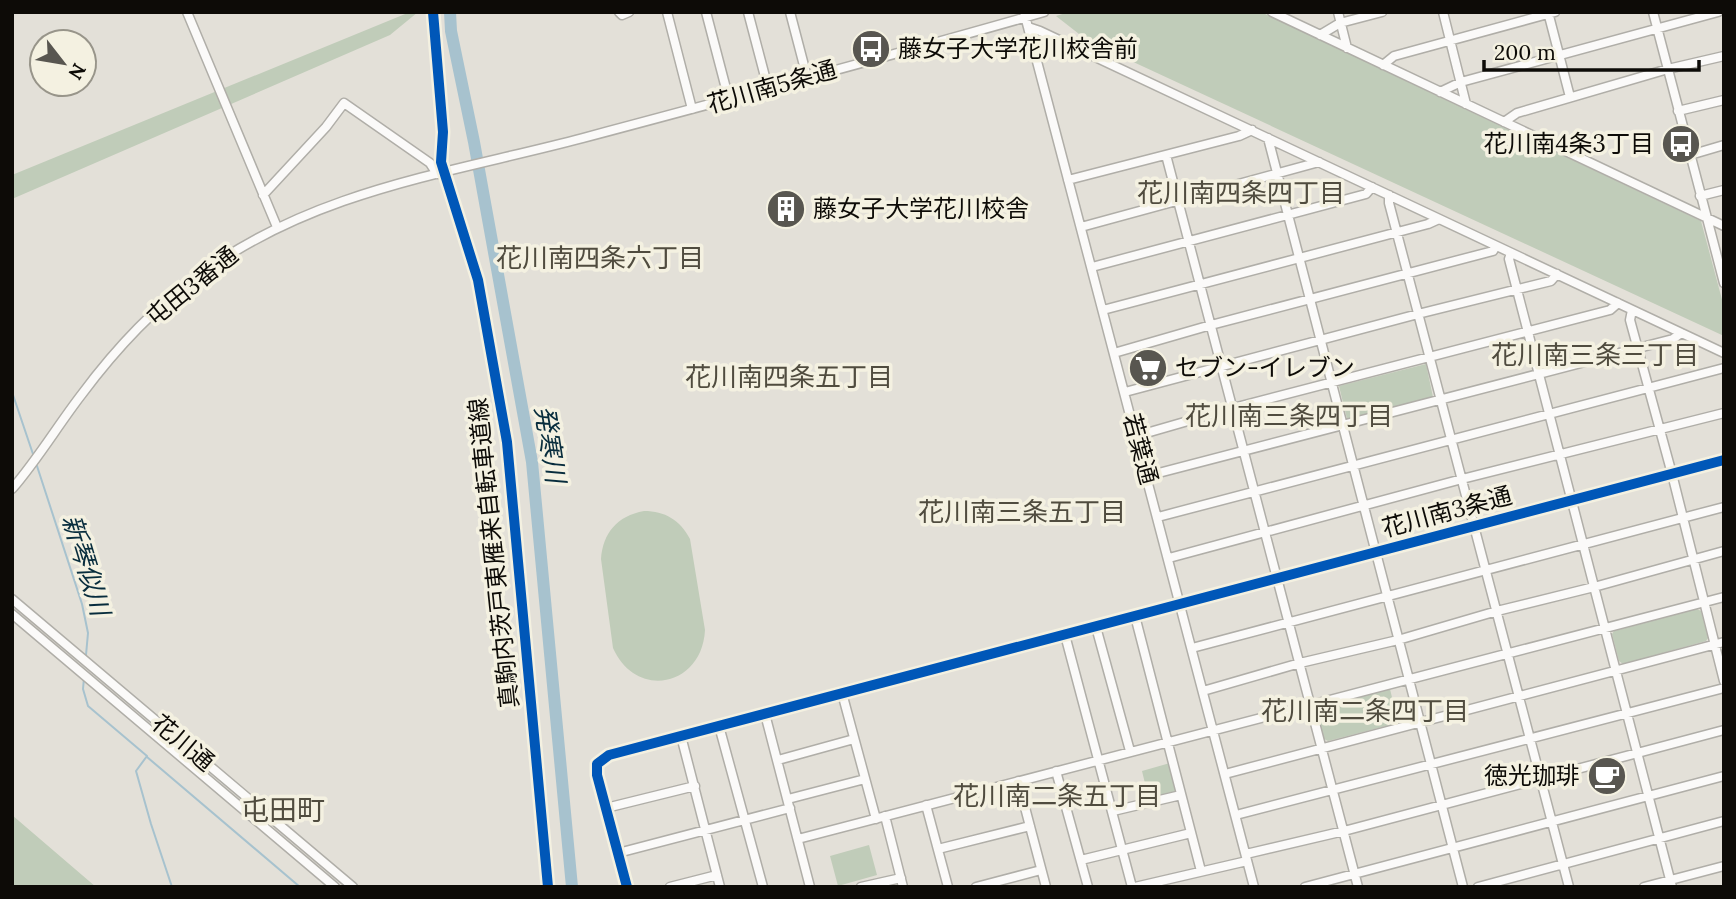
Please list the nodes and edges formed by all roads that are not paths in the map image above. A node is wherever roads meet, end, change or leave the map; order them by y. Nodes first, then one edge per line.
1 (187, 12) edge
2 (619, 12) edge
3 (629, 12) edge
4 (667, 12) edge
5 (706, 12) edge
6 (748, 12) edge
7 (790, 12) edge
8 (1045, 12) edge
9 (1272, 12) edge
10 (1338, 12) edge
11 (1382, 12) edge
12 (1443, 12) edge
13 (1653, 12) edge
14 (1718, 12) edge
15 (1551, 13) edge
16 (1026, 19) edge
17 (1340, 23) junction
18 (1657, 28) junction
19 (1320, 35) junction
20 (1450, 40) junction
21 (1347, 48) junction
22 (1559, 55) junction
23 (1724, 56) edge
24 (1383, 65) junction
25 (1668, 69) junction
26 (807, 77) junction
27 (1461, 82) junction
28 (768, 88) junction
29 (1440, 92) junction
30 (1570, 97) junction
31 (729, 100) junction
32 (1724, 100) edge
33 (1466, 104) junction
34 (692, 109) junction
35 (1678, 111) junction
36 (1504, 122) junction
37 (1252, 130) junction
38 (1268, 138) junction
39 (1724, 145) edge
40 (1166, 155) junction
41 (1690, 155) junction
42 (1319, 162) junction
43 (1277, 173) junction
44 (437, 174) junction
45 (1068, 180) junction
46 (1372, 187) junction
47 (1724, 190) edge
48 (263, 195) junction
49 (1390, 195) junction
50 (1700, 195) junction
51 (1178, 200) junction
52 (1288, 215) junction
53 (1706, 218) junction
54 (1439, 219) junction
55 (1724, 226) edge
56 (277, 227) junction
57 (1081, 227) junction
58 (1397, 232) junction
59 (1188, 241) junction
60 (1496, 246) junction
61 (1511, 253) junction
62 (1299, 258) junction
63 (1092, 267) junction
64 (1408, 274) junction
65 (1557, 274) junction
66 (1724, 283) edge
67 (1200, 285) junction
68 (1517, 289) junction
69 (1310, 300) junction
70 (1618, 303) junction
71 (1103, 310) junction
72 (1632, 310) junction
73 (1419, 314) junction
74 (1211, 326) junction
75 (1528, 331) junction
76 (1681, 333) junction
77 (1320, 341) junction
78 (1637, 347) junction
79 (1114, 353) junction
80 (1724, 353) edge
81 (1430, 357) junction
82 (1222, 366) junction
83 (1724, 368) edge
84 (1539, 373) junction
85 (1332, 384) junction
86 (1648, 388) junction
87 (1125, 393) junction
88 (1441, 398) junction
89 (1233, 408) junction
90 (1724, 413) edge
91 (1549, 414) junction
92 (1342, 425) junction
93 (1659, 429) junction
94 (1136, 436) junction
95 (1452, 440) junction
96 (1244, 451) junction
97 (1560, 454) junction
98 (1724, 460) edge
99 (1353, 467) junction
100 (1672, 474) junction
101 (1147, 476) junction
102 (1462, 479) junction
103 (12, 489) edge
104 (1254, 491) junction
105 (1572, 501) junction
106 (1363, 507) junction
107 (1724, 507) edge
108 (1158, 517) junction
109 (1683, 518) junction
110 (1475, 526) junction
111 (1266, 533) junction
112 (1583, 544) junction
113 (1724, 551) edge
114 (1375, 553) junction
115 (1169, 558) junction
116 (1693, 559) junction
117 (1486, 570) junction
118 (1278, 579) junction
119 (1594, 587) junction
120 (1387, 597) junction
121 (1724, 597) edge
122 (12, 599) edge
123 (1704, 602) junction
124 (1181, 604) junction
125 (1497, 611) junction
126 (12, 614) edge
127 (1135, 616) junction
128 (1289, 622) junction
129 (1096, 626) junction
130 (1605, 629) junction
131 (1065, 635) junction
132 (1398, 640) junction
133 (1719, 643) edge
134 (1192, 648) junction
135 (1508, 653) junction
136 (1300, 663) junction
137 (1616, 670) junction
138 (1409, 681) junction
139 (1724, 681) edge
140 (1724, 688) edge
141 (1203, 691) junction
142 (842, 694) junction
143 (1519, 696) junction
144 (1311, 706) junction
145 (1626, 712) junction
146 (765, 714) junction
147 (1420, 723) junction
148 (719, 726) junction
149 (1724, 730) edge
150 (1214, 732) junction
151 (681, 736) junction
152 (1530, 738) junction
153 (854, 739) junction
154 (1167, 741) junction
155 (1322, 748) junction
156 (1130, 751) junction
157 (1637, 753) junction
158 (1099, 759) junction
159 (778, 760) junction
160 (1430, 763) junction
161 (1056, 771) junction
162 (1225, 774) junction
163 (1724, 776) edge
164 (865, 779) junction
165 (1541, 779) junction
166 (1018, 781) junction
167 (695, 786) junction
168 (1333, 790) junction
169 (1181, 795) junction
170 (1648, 796) junction
171 (789, 803) junction
172 (1441, 804) junction
173 (926, 805) junction
174 (606, 808) junction
175 (1113, 811) junction
176 (1236, 815) junction
177 (880, 818) junction
178 (745, 820) junction
179 (1552, 821) junction
180 (1724, 821) edge
181 (1030, 826) junction
182 (706, 831) junction
183 (1344, 831) junction
184 (1191, 833) junction
185 (798, 839) junction
186 (1660, 839) junction
187 (1122, 848) junction
188 (1452, 848) junction
189 (938, 849) junction
190 (618, 853) junction
191 (1246, 858) junction
192 (1081, 860) junction
193 (1563, 864) junction
194 (1724, 866) edge
195 (1041, 870) junction
196 (1201, 872) junction
197 (1355, 873) junction
198 (717, 875) junction
199 (902, 882) edge
200 (1671, 883) edge
201 (1000, 884) edge
202 (675, 886) edge
203 (335, 887) edge
204 (353, 887) edge
205 (627, 887) edge
206 (720, 887) edge
207 (763, 887) edge
208 (810, 887) edge
209 (861, 887) edge
210 (948, 887) edge
211 (976, 887) edge
212 (1045, 887) edge
213 (1088, 887) edge
214 (1134, 887) edge
215 (1254, 887) edge
216 (1305, 887) edge
217 (1358, 887) edge
218 (1463, 887) edge
219 (1478, 887) edge
220 (1569, 887) edge
221 (1644, 887) edge

1 - 48 street
2 - 3 street
4 - 34 street
5 - 31 street
6 - 28 street
7 - 26 street
8 - 16 street, 花川南5条通
9 - 19 street
10 - 17 street
11 - 17 street
12 - 20 street
13 - 18 street
14 - 18 street
15 - 20 street
15 - 22 street
16 - 26 street, 花川南5条通
16 - 37 street
16 - 45 street, 若葉通
17 - 19 street
17 - 21 street
18 - 22 street
18 - 25 street
19 - 21 street
20 - 24 street
20 - 27 street
21 - 24 street
22 - 27 street
22 - 30 street
23 - 25 street
24 - 29 street
25 - 30 street
25 - 35 street
26 - 28 street, 花川南5条通
27 - 29 street
27 - 33 street
28 - 31 street, 花川南5条通
29 - 33 street
30 - 36 street
31 - 34 street, 花川南5条通
32 - 35 street
33 - 36 street
34 - 44 street, 花川南5条通
35 - 41 street
36 - 53 street
37 - 38 street
37 - 40 street
38 - 42 street
38 - 43 street
39 - 41 street
40 - 45 street
40 - 51 street
41 - 50 street
42 - 43 street
42 - 46 street
43 - 51 street
43 - 52 street
44 - 48 street
44 - 56 street, 屯田3番通
45 - 57 street, 若葉通
46 - 49 street
46 - 52 street
47 - 50 street
48 - 56 street
49 - 54 street
49 - 58 street
50 - 53 street
51 - 57 street
51 - 59 street
52 - 59 street
52 - 62 street
53 - 55 street
53 - 66 street
54 - 58 street
54 - 60 street
56 - 103 street, 屯田3番通
57 - 63 street, 若葉通
58 - 62 street
58 - 64 street
59 - 63 street
59 - 67 street
60 - 61 street
60 - 64 street
61 - 65 street
61 - 68 street
62 - 67 street
62 - 69 street
63 - 71 street, 若葉通
64 - 69 street
64 - 73 street
65 - 68 street
65 - 70 street
67 - 71 street
67 - 74 street
68 - 73 street
68 - 75 street
69 - 74 street
69 - 77 street
70 - 72 street
70 - 75 street
71 - 79 street, 若葉通
72 - 76 street
72 - 78 street
73 - 77 street
73 - 81 street
74 - 79 street
74 - 82 street
75 - 81 street
75 - 84 street
76 - 78 street
76 - 80 street
77 - 82 street
77 - 85 street
78 - 84 street
78 - 86 street
79 - 87 street, 若葉通
81 - 85 street
81 - 88 street
82 - 87 street
82 - 89 street
83 - 86 street
84 - 88 street
84 - 91 street
85 - 89 street
85 - 92 street
86 - 91 street
86 - 93 street
87 - 94 street, 若葉通
88 - 92 street
88 - 95 street
89 - 94 street
89 - 96 street
90 - 93 street
91 - 95 street
91 - 97 street
92 - 96 street
92 - 99 street
93 - 97 street
93 - 100 street
94 - 101 street, 若葉通
95 - 99 street
95 - 102 street
96 - 101 street
96 - 104 street
97 - 102 street
97 - 105 street
98 - 100 street, 花川南3条通
99 - 104 street
99 - 106 street
100 - 105 street, 花川南3条通
100 - 109 street
101 - 108 street, 若葉通
102 - 106 street
102 - 110 street
104 - 108 street
104 - 111 street
105 - 110 street, 花川南3条通
105 - 112 street
106 - 111 street
106 - 114 street
107 - 109 street
108 - 115 street, 若葉通
109 - 112 street
109 - 116 street
110 - 114 street, 花川南3条通
110 - 117 street
111 - 115 street
111 - 118 street
112 - 117 street
112 - 119 street
113 - 116 street
114 - 118 street, 花川南3条通
114 - 120 street
115 - 124 street, 若葉通
116 - 119 street
116 - 123 street
117 - 120 street
117 - 125 street
118 - 124 street, 花川南3条通
118 - 128 street
119 - 125 street
119 - 130 street
120 - 128 street
120 - 132 street
121 - 123 street
122 - 204 street, 花川通
123 - 130 street
123 - 133 street
124 - 127 street, 花川南3条通
124 - 134 street, 若葉通
125 - 132 street
125 - 135 street
126 - 203 street, 花川通
127 - 129 street, 花川南3条通
127 - 154 street
128 - 134 street
128 - 136 street
129 - 131 street, 花川南3条通
129 - 156 street
130 - 135 street
130 - 137 street
131 - 142 street, 花川南3条通
131 - 158 street
132 - 136 street
132 - 138 street
133 - 137 street
133 - 139 street
134 - 141 street, 若葉通
135 - 138 street
135 - 143 street
136 - 141 street
136 - 144 street
137 - 143 street
137 - 145 street
138 - 144 street
138 - 147 street
140 - 145 street
141 - 150 street, 若葉通
142 - 146 street, 花川南3条通
142 - 153 street
143 - 147 street
143 - 152 street
144 - 150 street
144 - 155 street
145 - 152 street
145 - 157 street
146 - 148 street, 花川南3条通
146 - 159 street
147 - 155 street
147 - 160 street
148 - 151 street, 花川南3条通
148 - 178 street
149 - 157 street
150 - 154 street
150 - 162 street, 若葉通
151 - 167 street
151 - 174 street, 花川南3条通
152 - 160 street
152 - 165 street
153 - 159 street
153 - 164 street
154 - 156 street
154 - 169 street
155 - 162 street
155 - 168 street
156 - 158 street
157 - 165 street
157 - 170 street
158 - 161 street
158 - 175 street
159 - 171 street
160 - 168 street
160 - 172 street
161 - 166 street
161 - 192 street
162 - 176 street, 若葉通
163 - 170 street
164 - 171 street
164 - 177 street
165 - 172 street
165 - 179 street
166 - 173 street
166 - 181 street
167 - 174 street
167 - 182 street
168 - 176 street
168 - 183 street
169 - 175 street
169 - 184 street
170 - 179 street
170 - 186 street
171 - 178 street
171 - 185 street
172 - 183 street
172 - 188 street
173 - 177 street
173 - 189 street
174 - 190 street
175 - 187 street
176 - 191 street, 若葉通
177 - 185 street
177 - 199 street
178 - 182 street
178 - 207 street
179 - 188 street
179 - 193 street
180 - 186 street
181 - 189 street
181 - 195 street
182 - 190 street
182 - 198 street
183 - 191 street
183 - 197 street
184 - 187 street
184 - 196 street
185 - 208 street
186 - 193 street
186 - 200 street
187 - 192 street
187 - 214 street
188 - 197 street
188 - 218 street
189 - 210 street
190 - 205 street
191 - 196 street
191 - 215 street, 若葉通
192 - 213 street
193 - 219 street
193 - 220 street
194 - 200 street
195 - 201 street
195 - 212 street
196 - 214 street
197 - 216 street
197 - 217 street
198 - 202 street
198 - 206 street
199 - 209 street
200 - 221 street
201 - 211 street

